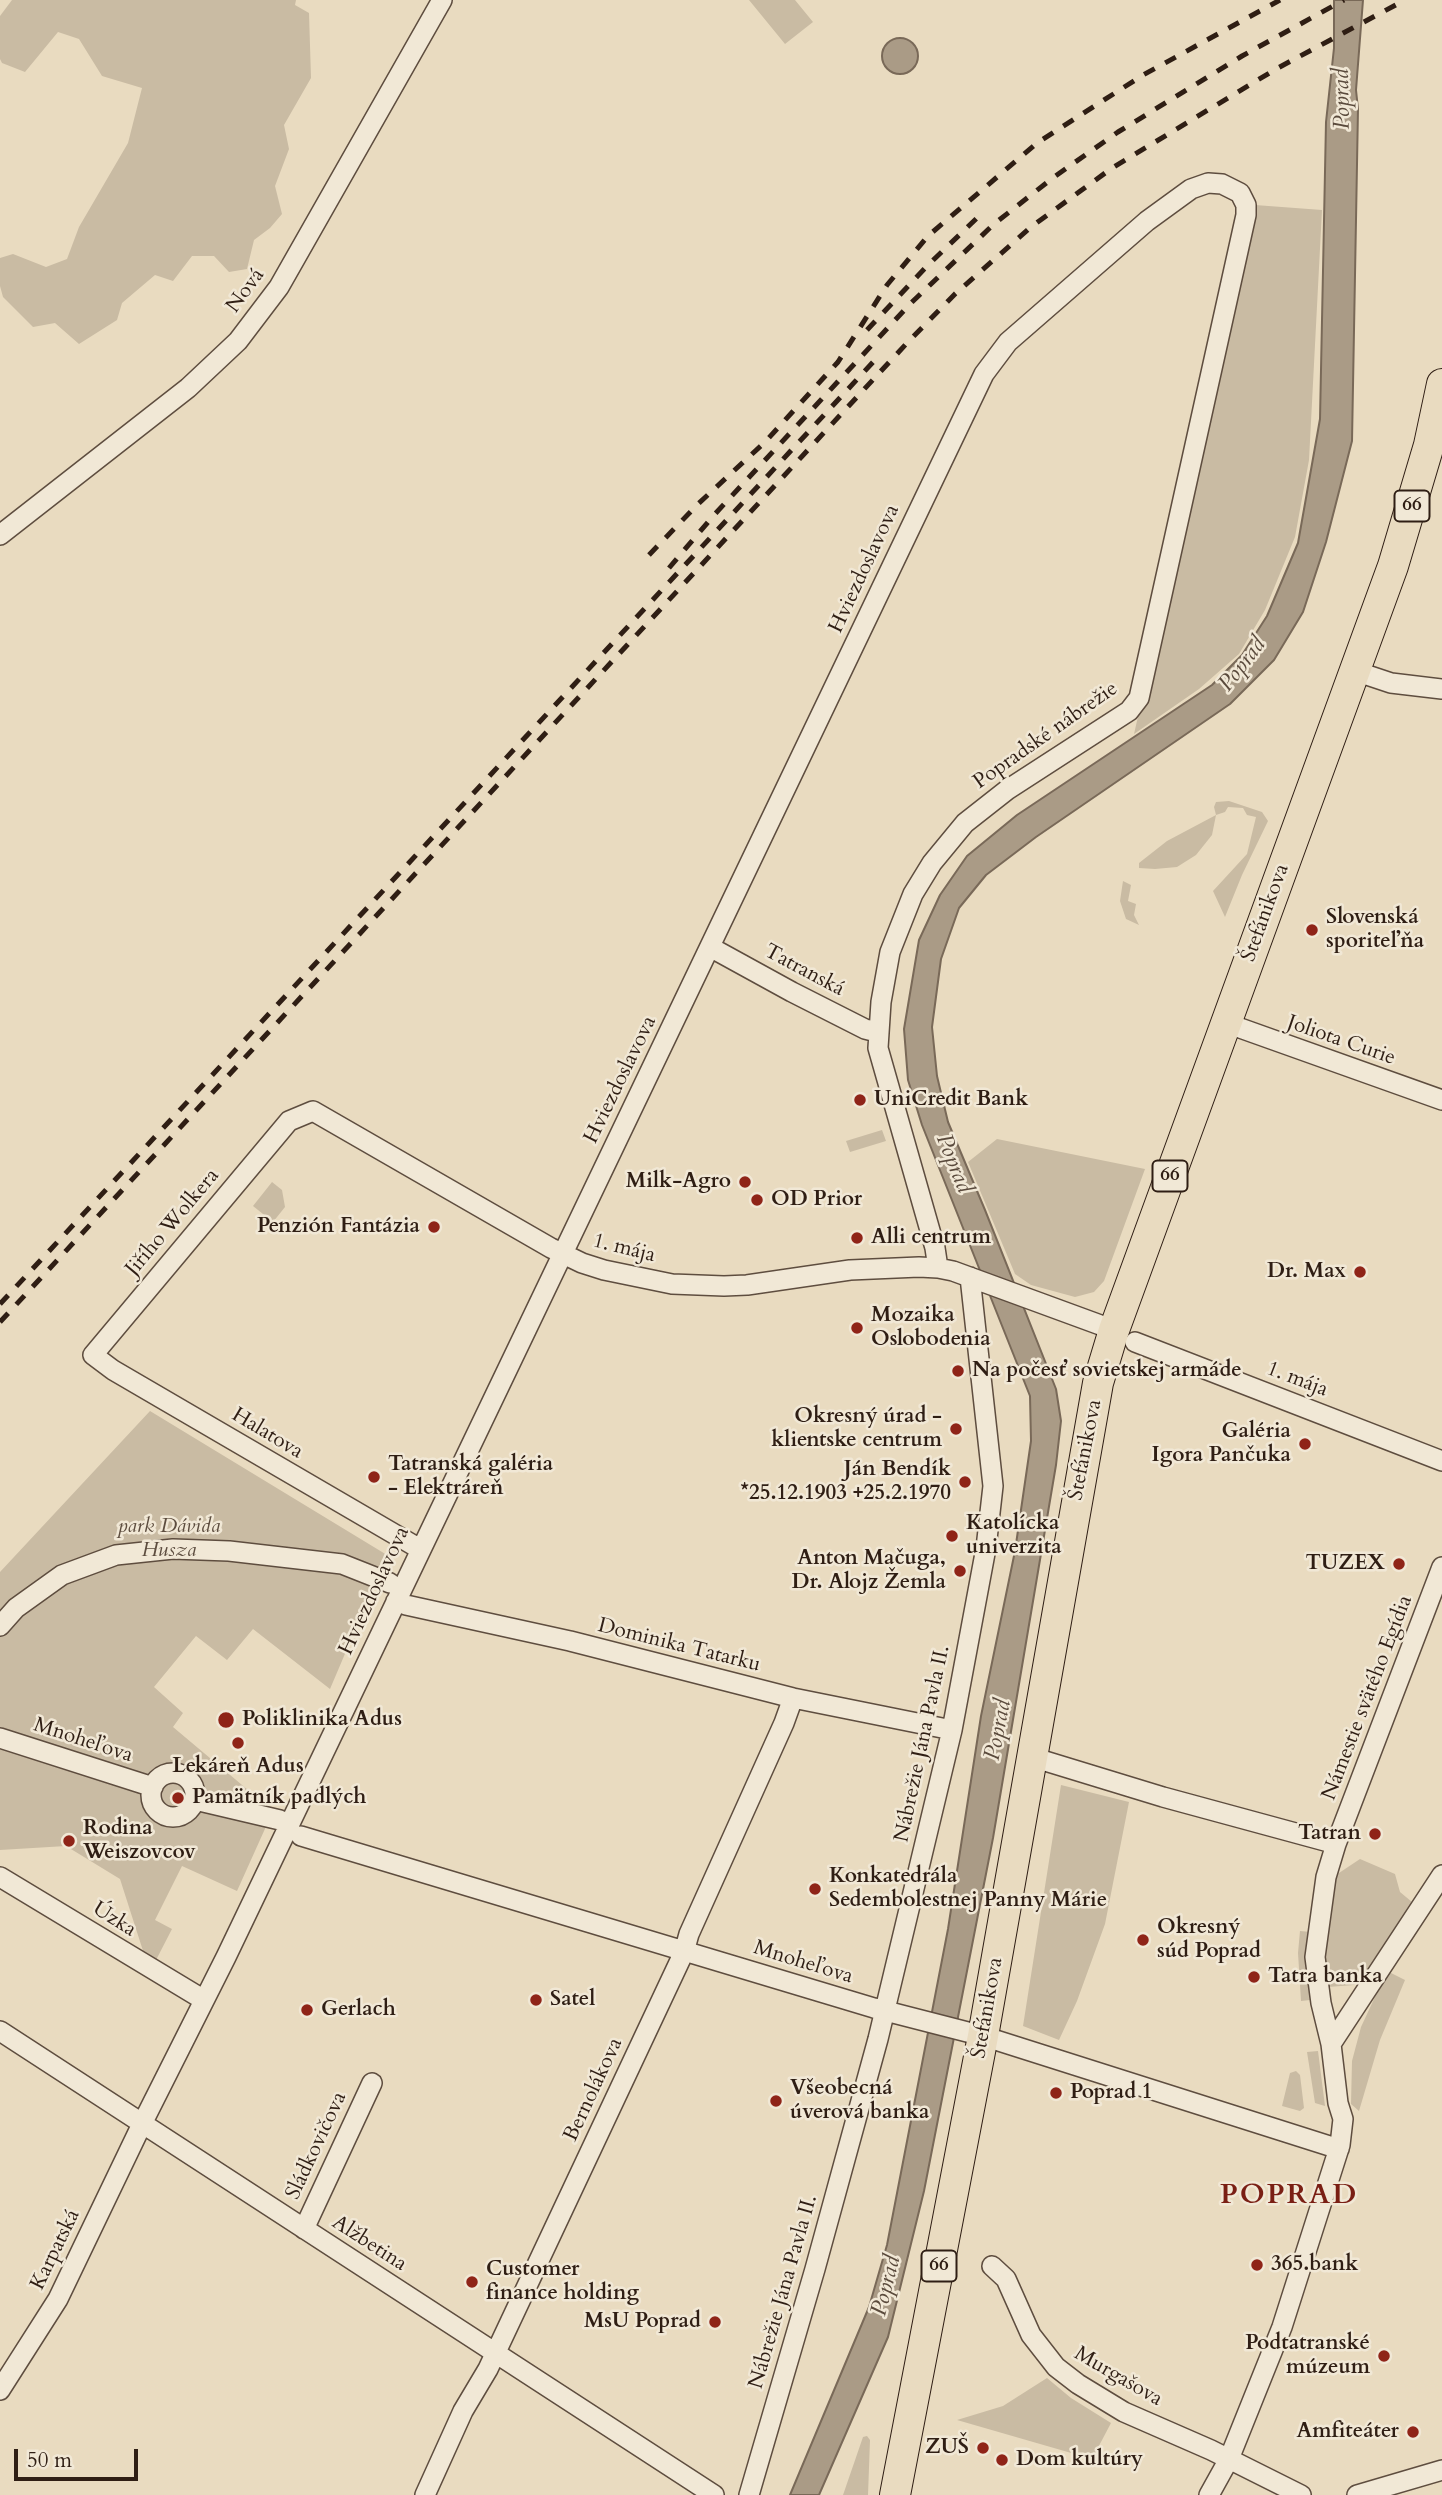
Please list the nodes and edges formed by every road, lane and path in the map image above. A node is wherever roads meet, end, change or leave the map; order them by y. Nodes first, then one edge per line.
1 (442, 0) edge
2 (1246, 215) joint
3 (1442, 384) edge
4 (1436, 446) edge
5 (0, 535) edge
6 (1355, 671) junction
7 (1442, 689) edge
8 (710, 947) junction
9 (1226, 1023) junction
10 (877, 1032) junction
11 (1442, 1100) edge
12 (289, 1121) joint
13 (562, 1254) junction
14 (938, 1268) junction
15 (977, 1279) junction
16 (1124, 1336) junction
17 (93, 1355) joint
18 (1442, 1461) edge
19 (420, 1549) junction
20 (1442, 1567) edge
21 (393, 1592) junction
22 (0, 1626) edge
23 (793, 1698) junction
24 (952, 1730) junction
25 (0, 1738) edge
26 (1032, 1757) junction
27 (153, 1787) junction
28 (195, 1800) junction
29 (280, 1821) dead end
30 (301, 1836) dead end
31 (1336, 1844) junction
32 (1442, 1875) edge
33 (0, 1877) edge
34 (684, 1952) junction
35 (204, 2000) junction
36 (885, 2011) junction
37 (0, 2031) edge
38 (973, 2033) junction
39 (1331, 2044) junction
40 (372, 2083) dead end
41 (142, 2124) junction
42 (1339, 2148) junction
43 (304, 2229) junction
44 (992, 2266) dead end
45 (495, 2353) junction
46 (0, 2390) edge
47 (1229, 2459) junction
48 (1442, 2470) edge
49 (425, 2495) edge
50 (714, 2495) edge
51 (749, 2495) edge
52 (895, 2495) edge
53 (1209, 2495) edge
54 (1301, 2495) edge
55 (1357, 2495) edge

1 - 5 street, Nová
2 - 8 street, Hviezdoslavova
2 - 10 street, Popradské nábrežie
3 - 4 main road, Štefánikova / 66
4 - 6 main road, Štefánikova / 66
6 - 7 street
6 - 9 main road, Štefánikova / 66
8 - 10 street, Tatranská
8 - 13 street, Hviezdoslavova
9 - 11 street, Joliota Curie
9 - 16 main road, Štefánikova / 66
10 - 14 street, Popradské nábrežie
12 - 13 street, 1. mája
12 - 17 street, Jiřího Wolkera
13 - 14 street, 1. mája
13 - 19 street, Hviezdoslavova
14 - 15 street, 1. mája
15 - 16 street, 1. mája
15 - 24 street, Nábrežie Jána Pavla II.
16 - 18 street, 1. mája
16 - 26 main road, Štefánikova / 66
17 - 19 street, Halatova
19 - 21 street, Hviezdoslavova
20 - 31 street, Námestie svätého Egídia
21 - 22 street, Dominika Tatarku
21 - 23 street, Dominika Tatarku
21 - 35 street, Hviezdoslavova
23 - 24 street, Dominika Tatarku
23 - 34 street, Bernolákova
24 - 36 street, Nábrežie Jána Pavla II.
25 - 27 street, Mnoheľova
26 - 31 street
26 - 38 main road, Štefánikova / 66
27 - 28 street, Mnoheľova
27 - 28 street, Mnoheľova
28 - 29 street
30 - 34 street, Mnoheľova
31 - 39 street, Námestie svätého Egídia
32 - 39 street
33 - 35 street, Úzka
34 - 36 street, Mnoheľova
34 - 45 street, Bernolákova
35 - 41 street, Hviezdoslavova
36 - 38 street, Mnoheľova
36 - 51 street, Nábrežie Jána Pavla II.
37 - 41 street, Alžbetina
38 - 42 street, Mnoheľova
38 - 52 main road, Štefánikova / 66
39 - 42 street, Námestie svätého Egídia
40 - 43 street, Sládkovičova
41 - 43 street, Alžbetina
41 - 46 street, Karpatská
42 - 47 street, Námestie svätého Egídia
43 - 45 street, Alžbetina
44 - 47 street, Murgašova
45 - 49 street, Bernolákova
45 - 50 street, Alžbetina
47 - 53 street
47 - 54 street, Murgašova
48 - 55 street

